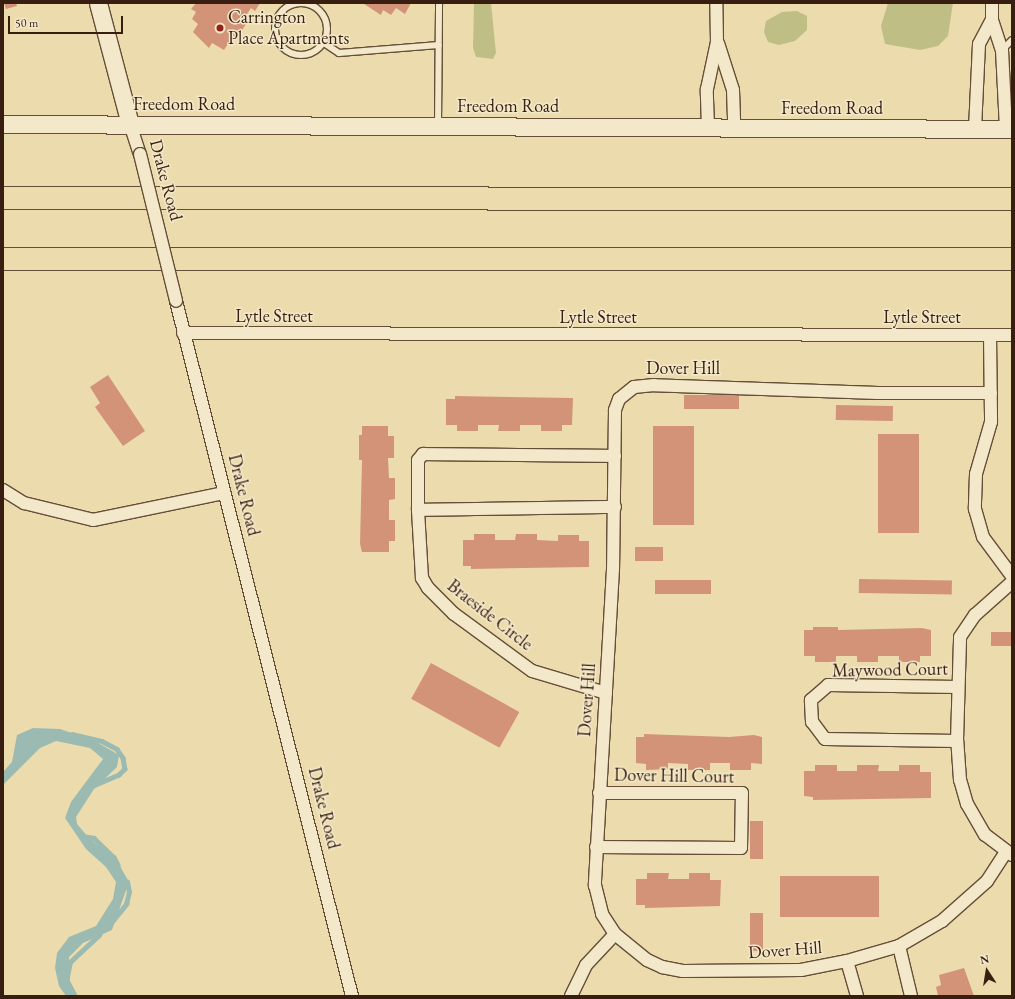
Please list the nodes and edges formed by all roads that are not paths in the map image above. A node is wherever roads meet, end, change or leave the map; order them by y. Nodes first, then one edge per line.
1 (98, 3) edge
2 (439, 3) edge
3 (716, 3) edge
4 (992, 3) edge
5 (992, 20) junction
6 (1012, 40) edge
7 (717, 42) junction
8 (324, 43) junction
9 (439, 45) junction
10 (1002, 50) junction
11 (3, 124) edge
12 (130, 124) junction
13 (438, 126) junction
14 (708, 127) junction
15 (734, 127) junction
16 (975, 129) junction
17 (1009, 129) edge
18 (3, 198) edge
19 (1012, 199) edge
20 (3, 259) edge
21 (1012, 259) edge
22 (183, 333) junction
23 (990, 335) junction
24 (1012, 335) edge
25 (991, 393) junction
26 (615, 456) junction
27 (3, 490) edge
28 (223, 493) junction
29 (614, 507) junction
30 (418, 510) junction
31 (1012, 576) edge
32 (1012, 582) edge
33 (957, 687) junction
34 (606, 693) junction
35 (957, 741) junction
36 (599, 793) junction
37 (596, 848) junction
38 (1009, 854) edge
39 (615, 934) junction
40 (898, 946) junction
41 (848, 961) junction
42 (352, 996) edge
43 (571, 996) edge
44 (857, 996) edge
45 (911, 996) edge

1 - 12 street, Drake Road
2 - 9 lane
3 - 7 street
4 - 5 street
5 - 10 street
5 - 16 street
6 - 10 lane
7 - 14 street
7 - 15 street
8 - 8 lane
8 - 9 lane
9 - 13 lane
10 - 17 street
11 - 12 street, Freedom Road
12 - 13 street, Freedom Road
12 - 22 street, Drake Road, bridge
13 - 14 street, Freedom Road
14 - 15 street, Freedom Road
15 - 16 street, Freedom Road
16 - 17 street, Freedom Road
18 - 19 highway
20 - 21 highway
22 - 23 street, Lytle Street
22 - 28 street, Drake Road
23 - 24 street, Lytle Street
23 - 25 street
25 - 26 street, Dover Hill
25 - 31 street
26 - 29 street, Dover Hill
26 - 30 street, Braeside Circle
27 - 28 street
28 - 42 street, Drake Road
29 - 30 street
29 - 34 street, Dover Hill
30 - 34 street, Braeside Circle
32 - 33 street
33 - 35 street
33 - 35 street, Maywood Court
34 - 36 street, Dover Hill
35 - 38 street
36 - 37 street, Dover Hill
36 - 37 street, Dover Hill Court
37 - 39 street, Dover Hill
38 - 40 street, Dover Hill
39 - 41 street, Dover Hill
39 - 43 street
40 - 41 street, Dover Hill
40 - 45 street
41 - 44 street

